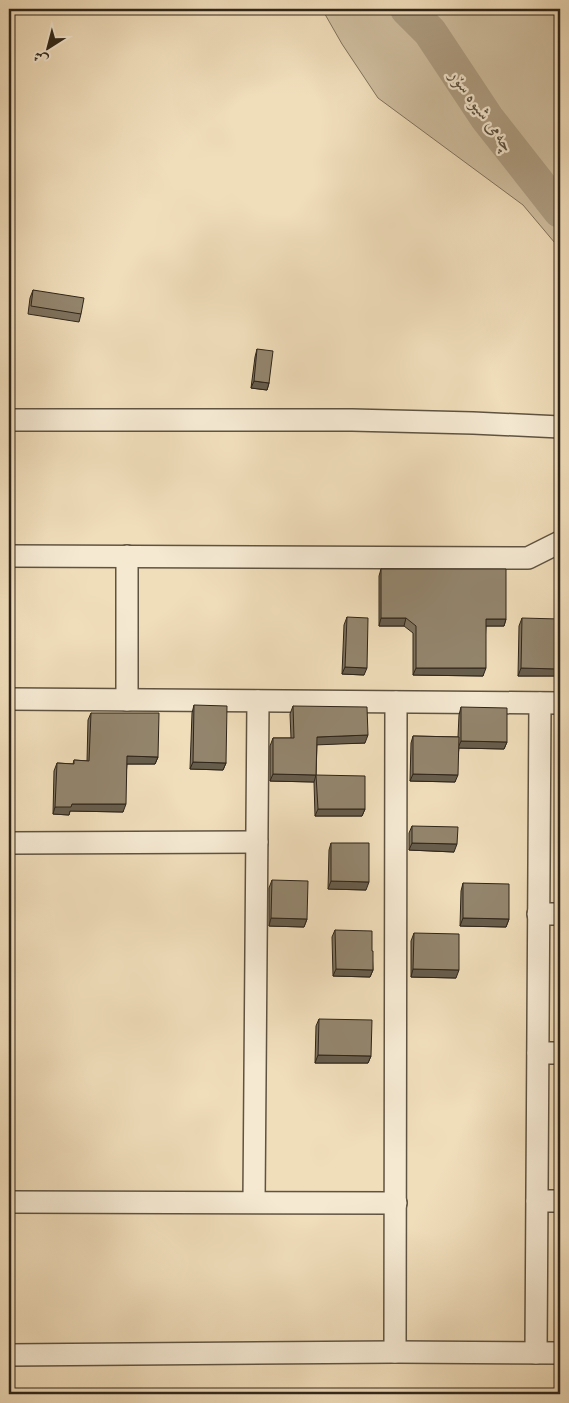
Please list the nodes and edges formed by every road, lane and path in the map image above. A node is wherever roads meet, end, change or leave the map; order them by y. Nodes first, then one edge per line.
1 (9, 420) edge
2 (560, 427) edge
3 (560, 542) edge
4 (9, 556) edge
5 (127, 556) junction
6 (9, 699) edge
7 (126, 700) junction
8 (258, 701) junction
9 (396, 702) junction
10 (550, 703) edge
11 (257, 842) junction
12 (9, 843) edge
13 (538, 914) junction
14 (560, 914) edge
15 (538, 1053) junction
16 (560, 1054) edge
17 (537, 1201) junction
18 (560, 1201) edge
19 (9, 1202) edge
20 (254, 1202) junction
21 (396, 1203) junction
22 (395, 1352) junction
23 (536, 1352) junction
24 (560, 1353) edge
25 (9, 1355) edge

1 - 2 street
3 - 5 street
4 - 5 street
5 - 7 street
6 - 7 street
7 - 8 street
8 - 9 street
8 - 11 street
9 - 10 street
9 - 21 street
10 - 13 street
11 - 12 street
11 - 20 street
13 - 14 street
13 - 15 street
15 - 16 street
15 - 17 street
17 - 18 street
17 - 23 street
19 - 20 street
20 - 21 street
21 - 22 street
22 - 23 street
22 - 25 street
23 - 24 street

